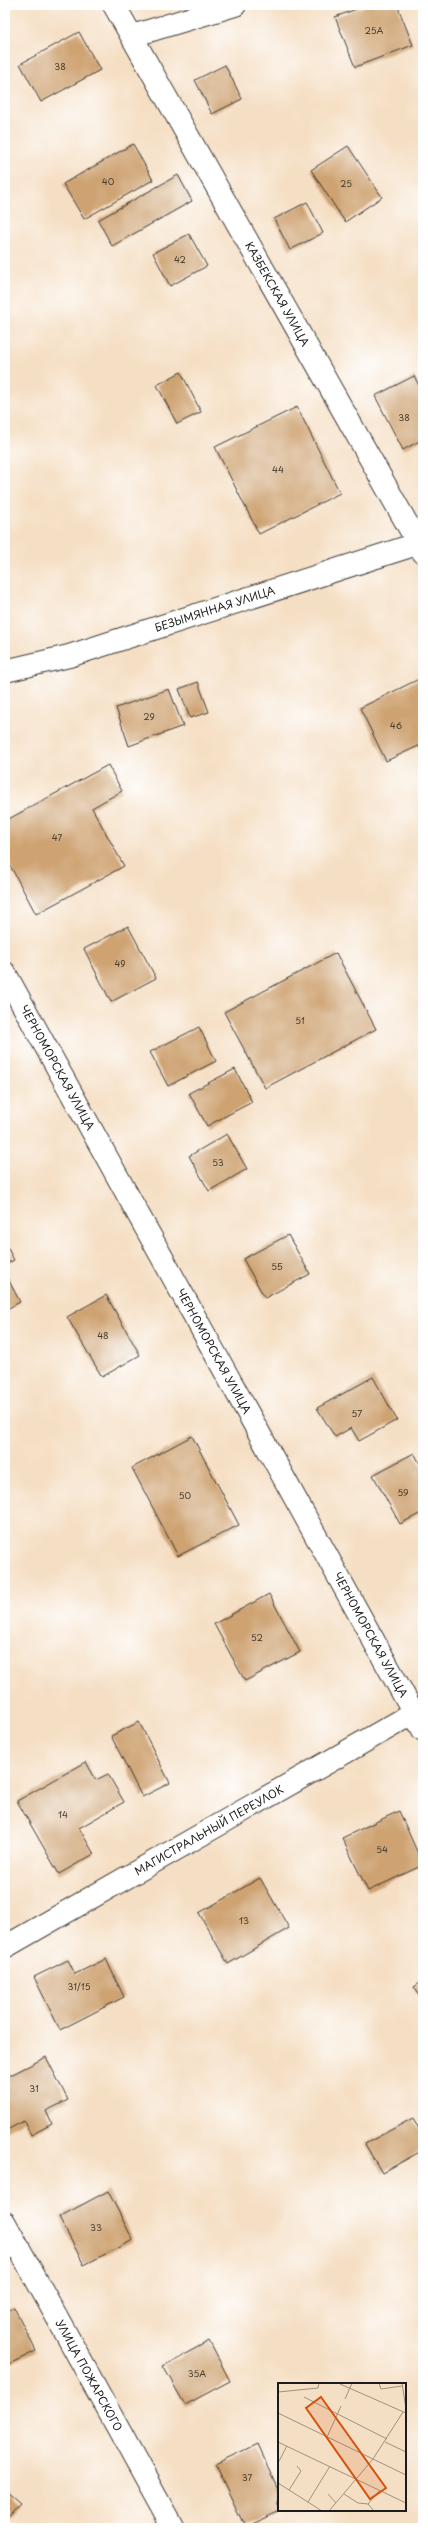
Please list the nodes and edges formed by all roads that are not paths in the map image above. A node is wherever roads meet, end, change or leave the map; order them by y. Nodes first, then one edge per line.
1 (114, 5) edge
2 (235, 5) edge
3 (132, 36) junction
4 (422, 546) edge
5 (5, 671) edge
6 (5, 973) edge
7 (418, 1722) edge
8 (5, 1947) edge
9 (5, 2223) edge
10 (173, 2528) edge

1 - 3 street, КАЗБЕКСКАЯ УЛИЦА
2 - 3 street
3 - 4 street, КАЗБЕКСКАЯ УЛИЦА
4 - 5 street, БЕЗЫМЯННАЯ УЛИЦА
6 - 7 street, ЧЕРНОМОРСКАЯ УЛИЦА
7 - 8 street, МАГИСТРАЛЬНЫЙ ПЕРЕУЛОК
9 - 10 street, УЛИЦА ПОЖАРСКОГО

